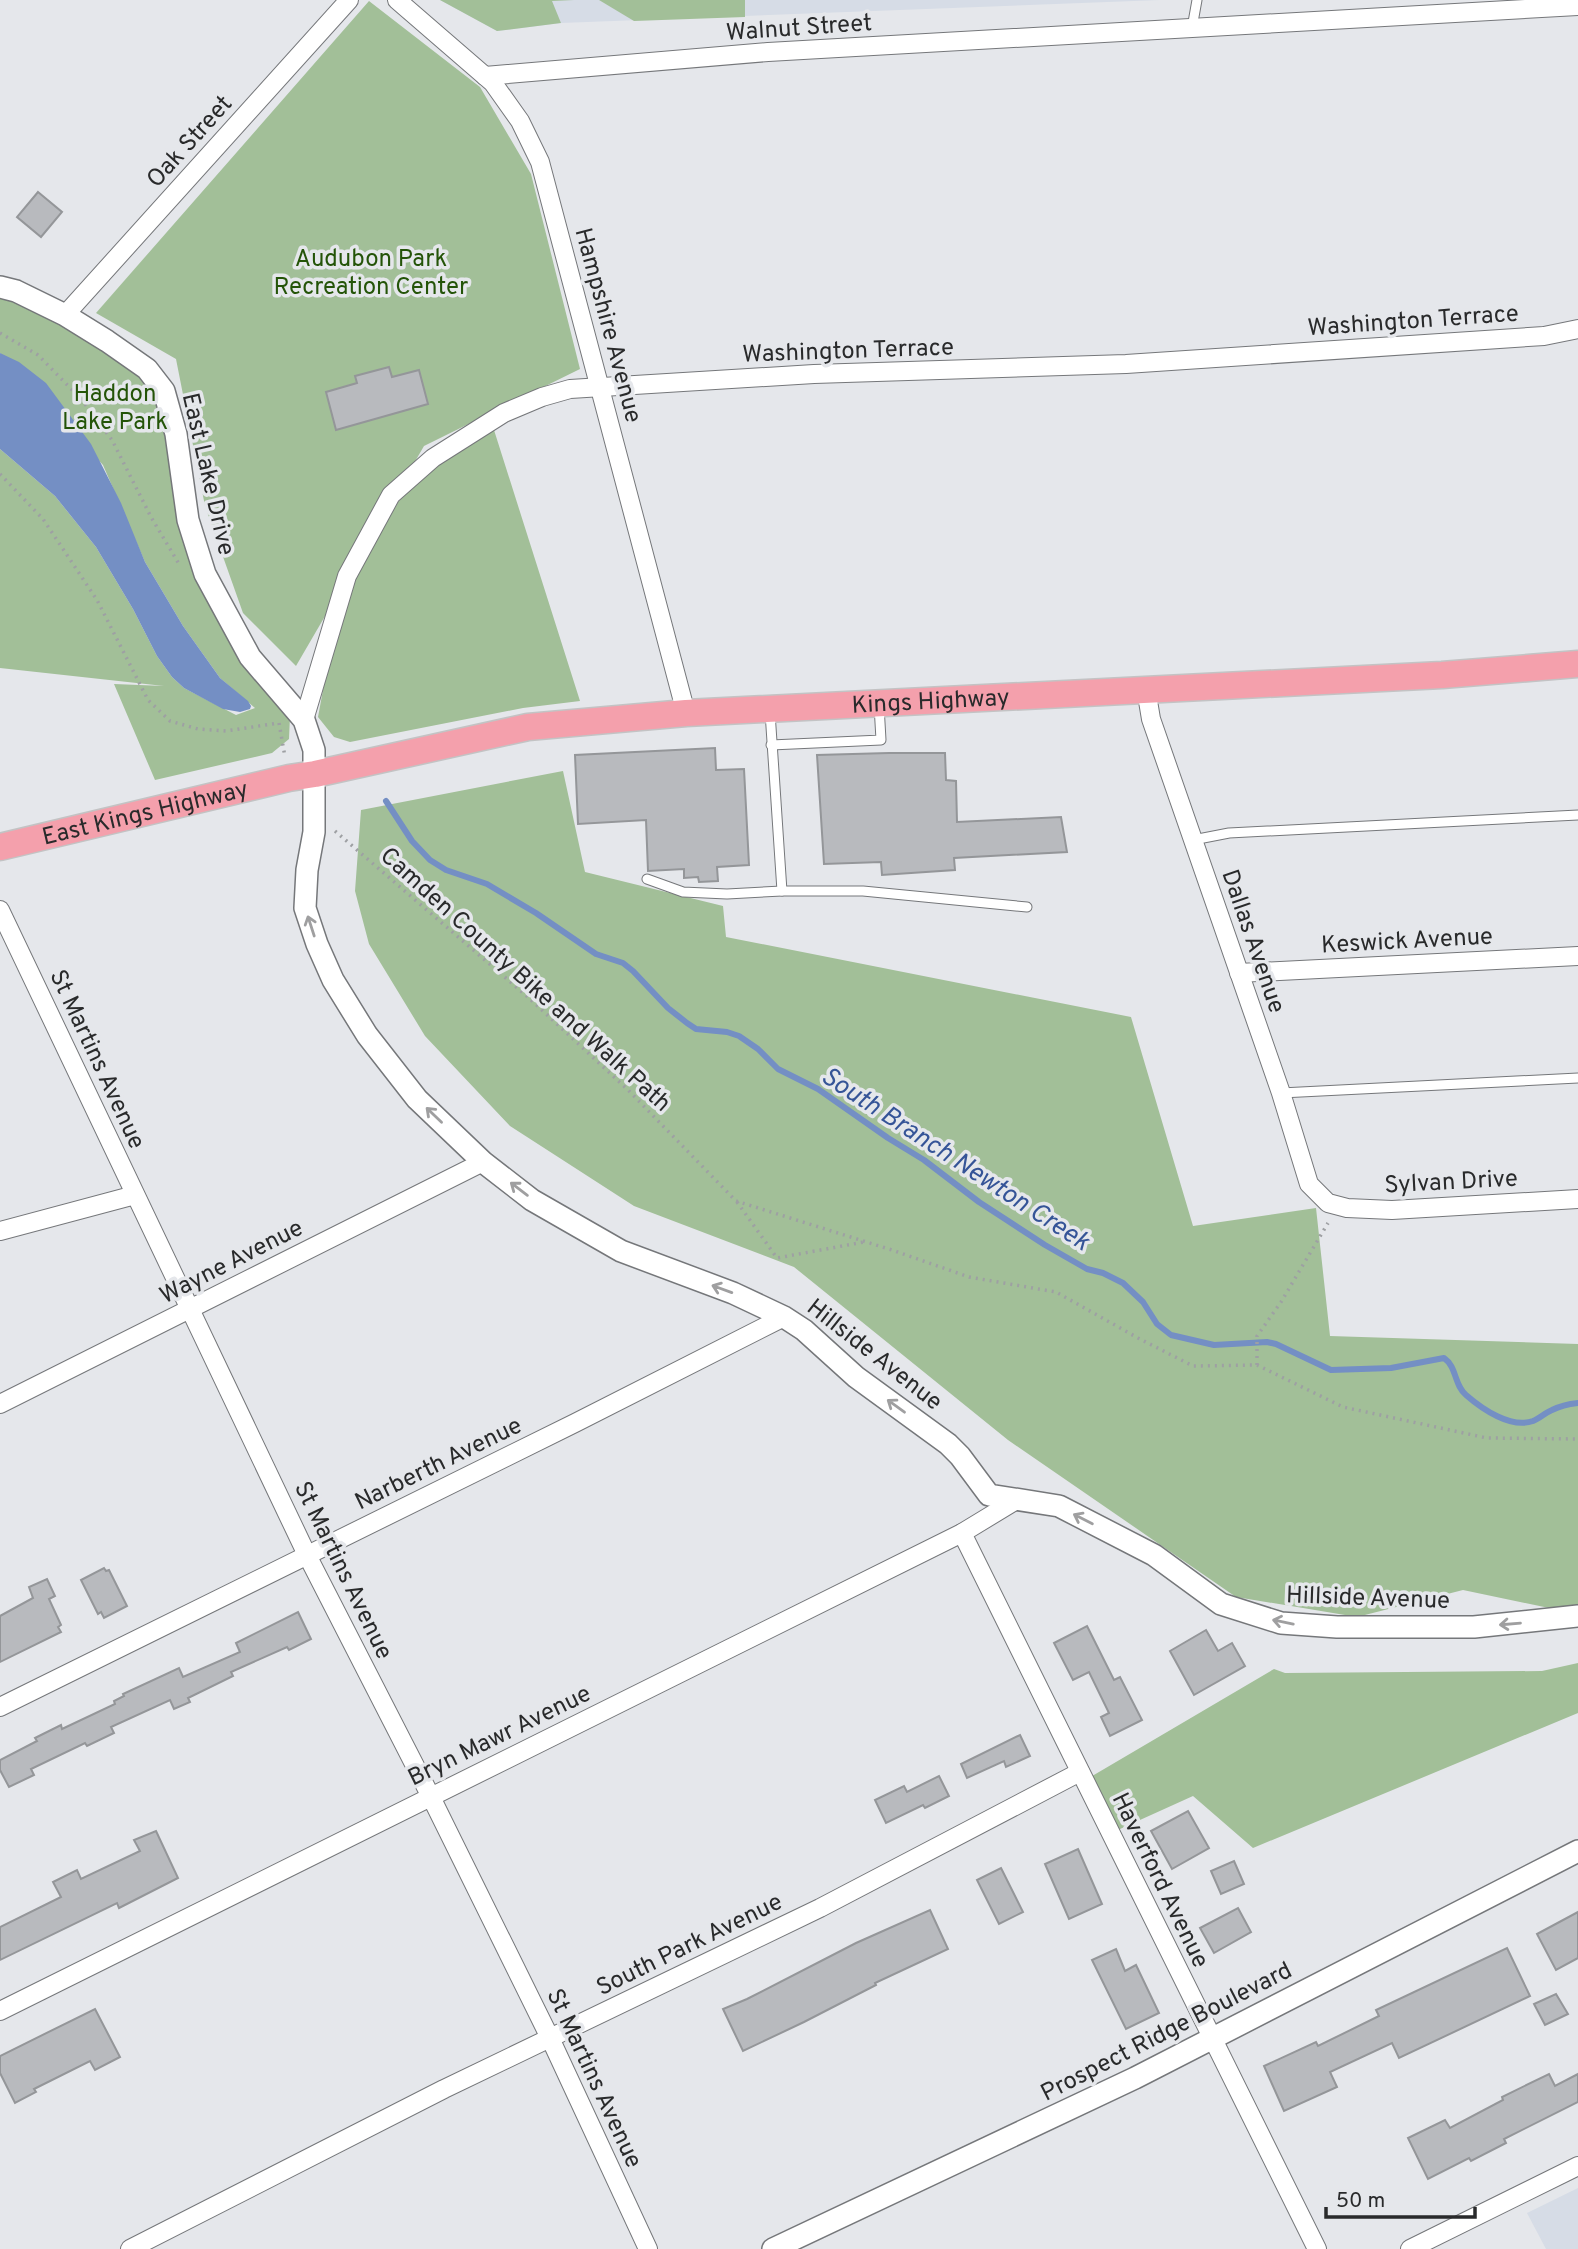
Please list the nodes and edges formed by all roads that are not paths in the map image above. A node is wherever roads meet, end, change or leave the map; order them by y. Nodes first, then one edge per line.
1 (349, 0) edge
2 (397, 0) edge
3 (1197, 0) edge
4 (1578, 6) edge
5 (1192, 28) junction
6 (485, 76) junction
7 (0, 287) edge
8 (65, 314) junction
9 (1578, 329) edge
10 (601, 387) junction
11 (1578, 664) edge
12 (1146, 689) junction
13 (879, 705) junction
14 (770, 711) junction
15 (686, 713) junction
16 (304, 720) junction
17 (771, 745) junction
18 (302, 776) junction
19 (1578, 816) edge
20 (1194, 840) junction
21 (0, 847) edge
22 (647, 879) dead end
23 (782, 891) junction
24 (1027, 907) dead end
25 (0, 910) edge
26 (1578, 956) edge
27 (1240, 973) junction
28 (1578, 1079) edge
29 (1281, 1093) junction
30 (483, 1162) junction
31 (135, 1195) junction
32 (1578, 1199) edge
33 (1333, 1204) joint
34 (0, 1231) edge
35 (191, 1308) junction
36 (785, 1317) junction
37 (0, 1404) edge
38 (1018, 1499) junction
39 (962, 1533) junction
40 (307, 1555) junction
41 (1578, 1616) edge
42 (0, 1707) edge
43 (1080, 1772) junction
44 (431, 1797) junction
45 (1578, 1851) edge
46 (0, 2011) edge
47 (550, 2038) junction
48 (1212, 2038) junction
49 (1578, 2166) edge
50 (130, 2249) edge
51 (648, 2249) edge
52 (773, 2249) edge
53 (1317, 2249) edge
54 (1410, 2249) edge

1 - 8 street, Oak Street
2 - 6 street, Hampshire Avenue
3 - 5 lane
4 - 5 street, Walnut Street
5 - 6 street, Walnut Street
6 - 10 street, Hampshire Avenue
7 - 8 street, East Lake Drive
8 - 16 street, East Lake Drive
9 - 10 street, Washington Terrace
10 - 15 street, Hampshire Avenue
10 - 16 street, Washington Terrace
11 - 12 main road, Kings Highway
12 - 13 main road, Kings Highway
12 - 20 street, Dallas Avenue
13 - 14 main road, Kings Highway
13 - 17 lane
14 - 15 main road, Kings Highway
14 - 17 lane
15 - 18 main road, Kings Highway
16 - 18 street, East Lake Drive
17 - 23 lane
18 - 21 main road, East Kings Highway
30 -> 18 street, Hillside Avenue
19 - 20 lane
20 - 27 street, Dallas Avenue
22 - 23 lane
23 - 24 lane
25 - 31 street, St Martins Avenue
26 - 27 street, Keswick Avenue
27 - 29 street, Dallas Avenue
28 - 29 lane
29 - 33 street, Dallas Avenue
30 - 35 street, Wayne Avenue
36 -> 30 street, Hillside Avenue
31 - 34 street
31 - 35 street, St Martins Avenue
32 - 33 street, Sylvan Drive
35 - 37 street, Wayne Avenue
35 - 40 street, St Martins Avenue
38 -> 36 street, Hillside Avenue
36 - 40 street, Narberth Avenue
38 - 39 street, Bryn Mawr Avenue
41 -> 38 street, Hillside Avenue
39 - 43 street, Haverford Avenue
39 - 44 street, Bryn Mawr Avenue
40 - 42 street, Narberth Avenue
40 - 44 street, St Martins Avenue
43 - 47 street, South Park Avenue
43 - 48 street, Haverford Avenue
44 - 46 street, Bryn Mawr Avenue
44 - 47 street, St Martins Avenue
45 - 48 street, Prospect Ridge Boulevard
47 - 50 street, South Park Avenue
47 - 51 street, St Martins Avenue
48 - 52 street, Prospect Ridge Boulevard
48 - 53 street, Haverford Avenue
49 - 54 street

